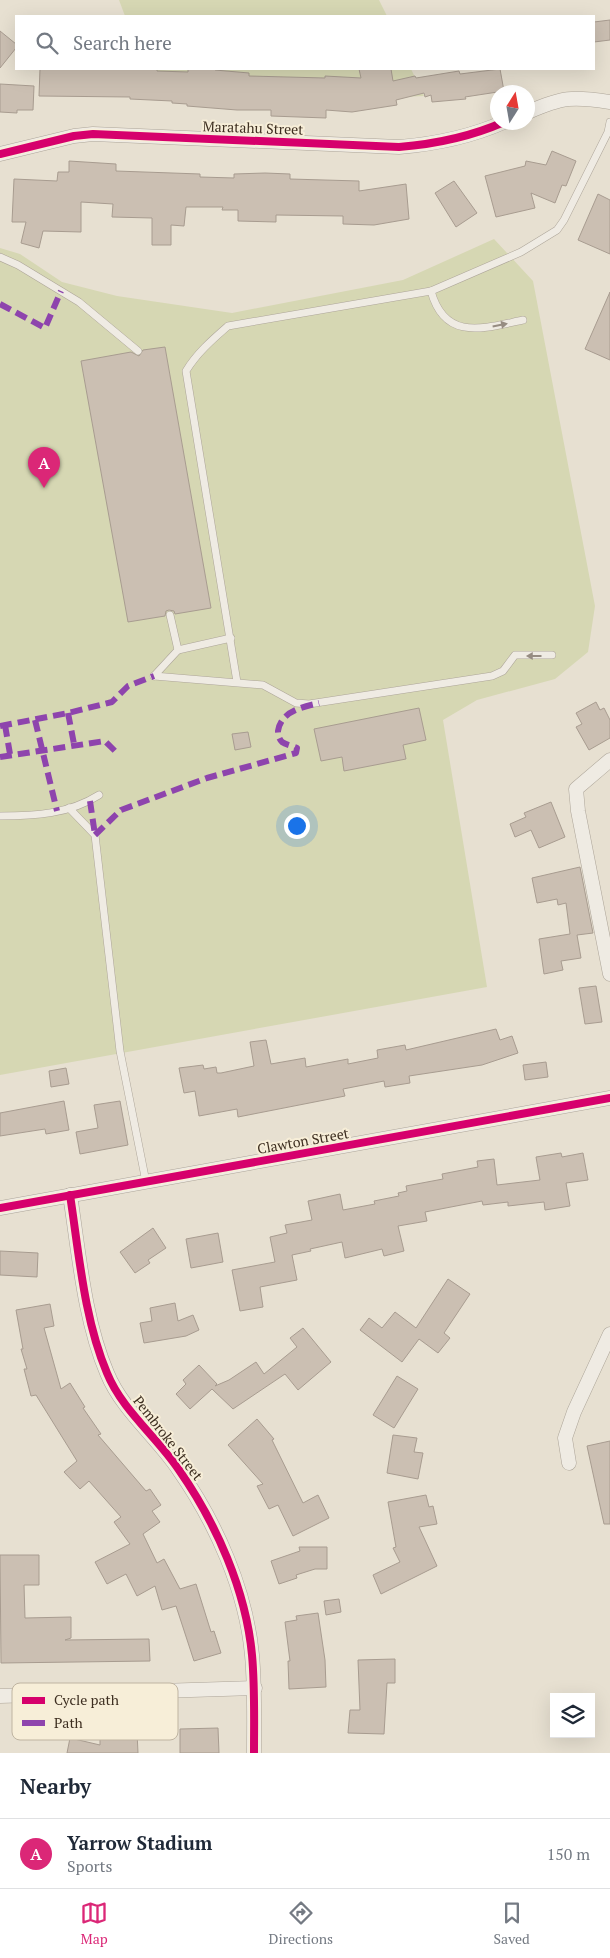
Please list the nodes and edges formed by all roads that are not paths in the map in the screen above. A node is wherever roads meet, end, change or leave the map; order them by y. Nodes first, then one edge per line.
1 (610, 102) edge
2 (535, 109) edge
3 (610, 122) edge
4 (490, 127) edge
5 (0, 154) edge
6 (0, 257) edge
7 (431, 291) junction
8 (523, 320) dead end
9 (138, 351) dead end
10 (170, 615) dead end
11 (231, 638) junction
12 (178, 650) junction
13 (552, 655) dead end
14 (237, 682) junction
15 (610, 760) edge
16 (99, 795) dead end
17 (69, 808) junction
18 (0, 816) edge
19 (610, 974) edge
20 (610, 1098) edge
21 (146, 1182) junction
22 (70, 1195) junction
23 (0, 1208) edge
24 (610, 1334) edge
25 (569, 1463) dead end
26 (255, 1688) junction
27 (178, 1690) edge
28 (254, 1753) edge

1 - 2 street
3 - 7 lane
4 - 5 street, Maratahu Street
6 - 9 lane
7 -> 8 lane
7 - 11 lane
10 - 12 lane
11 - 12 lane
11 - 14 lane
12 - 14 lane
13 -> 14 lane
15 - 19 street
16 - 17 lane
17 - 18 lane
17 - 21 lane
20 - 21 street, Clawton Street
21 - 22 street, Clawton Street
22 - 23 street, Clawton Street
22 - 26 street, Pembroke Street
24 - 25 street
26 - 27 street
26 - 28 street, Pembroke Street

